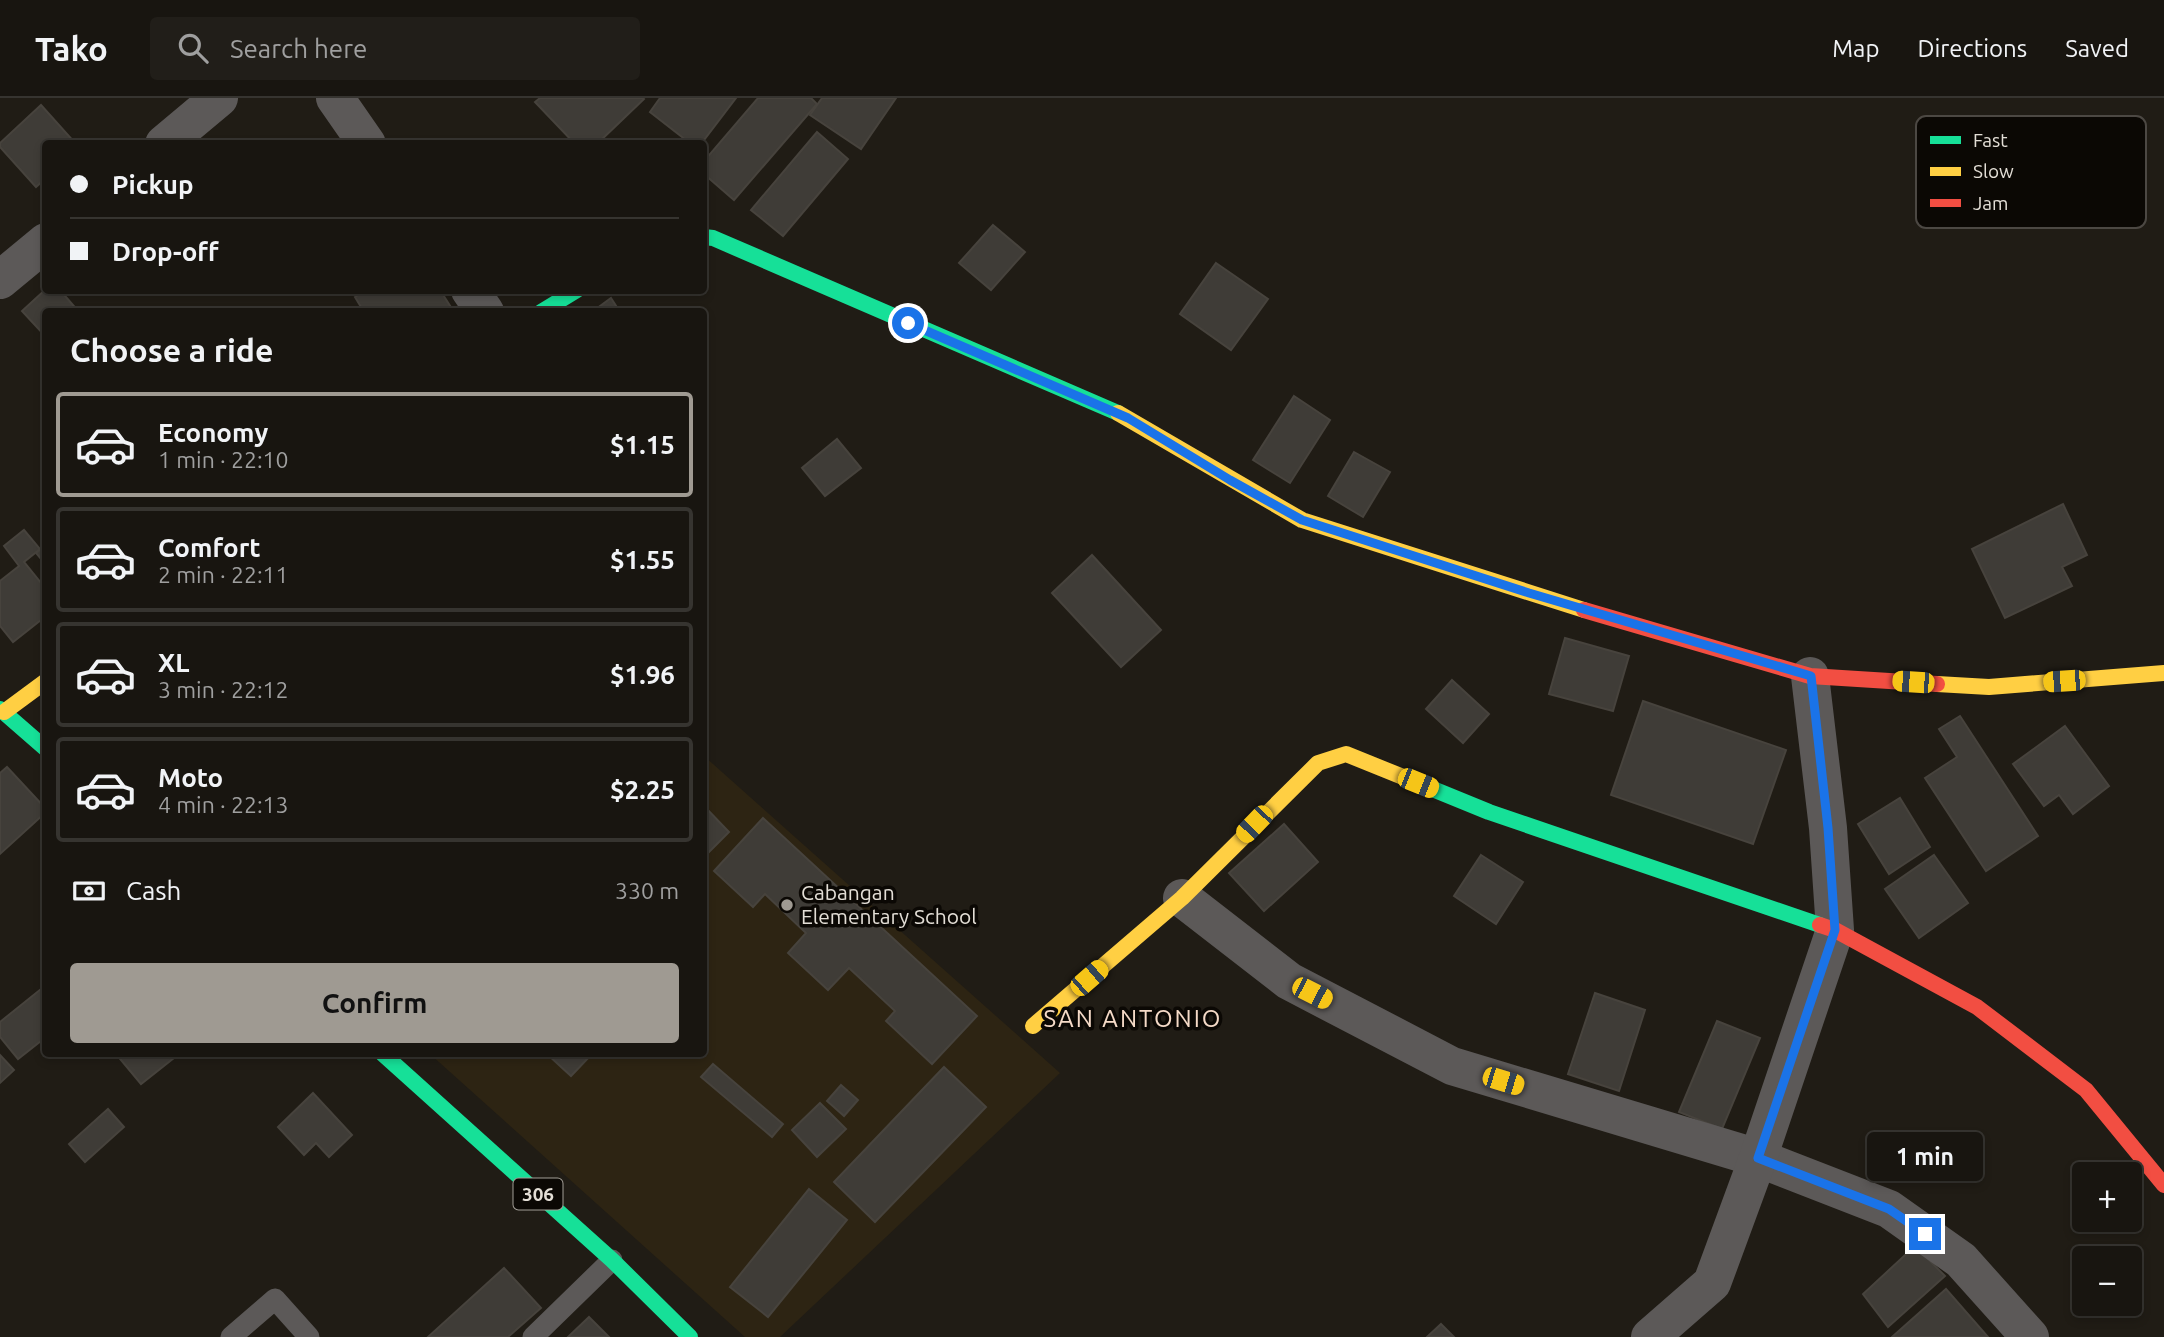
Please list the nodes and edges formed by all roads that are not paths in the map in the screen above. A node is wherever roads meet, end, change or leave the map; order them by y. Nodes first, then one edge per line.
1 (219, 98) edge
2 (335, 98) edge
3 (169, 140) edge
4 (364, 140) edge
5 (707, 237) edge
6 (42, 245) edge
7 (0, 280) edge
8 (570, 294) edge
9 (548, 308) edge
10 (2164, 673) edge
11 (1811, 676) junction
12 (42, 684) edge
13 (2, 710) edge
14 (42, 746) edge
15 (1182, 898) junction
16 (1835, 930) junction
17 (1033, 1026) dead end
18 (386, 1057) edge
19 (1758, 1158) junction
20 (2164, 1185) edge
21 (612, 1260) junction
22 (231, 1337) edge
23 (309, 1337) edge
24 (533, 1337) edge
25 (690, 1337) edge
26 (1650, 1337) edge
27 (2030, 1337) edge

1 - 3 street
2 - 4 street
5 - 11 street
6 - 7 street
8 - 9 street
10 - 11 street
11 - 16 street
12 - 13 street
13 - 14 street
15 - 16 street
15 - 17 street
15 - 19 street
16 - 19 street
16 - 20 street
18 - 21 street, 306
19 - 26 street
19 - 27 street
21 - 24 lane
21 - 25 street, 306
22 - 23 lane

